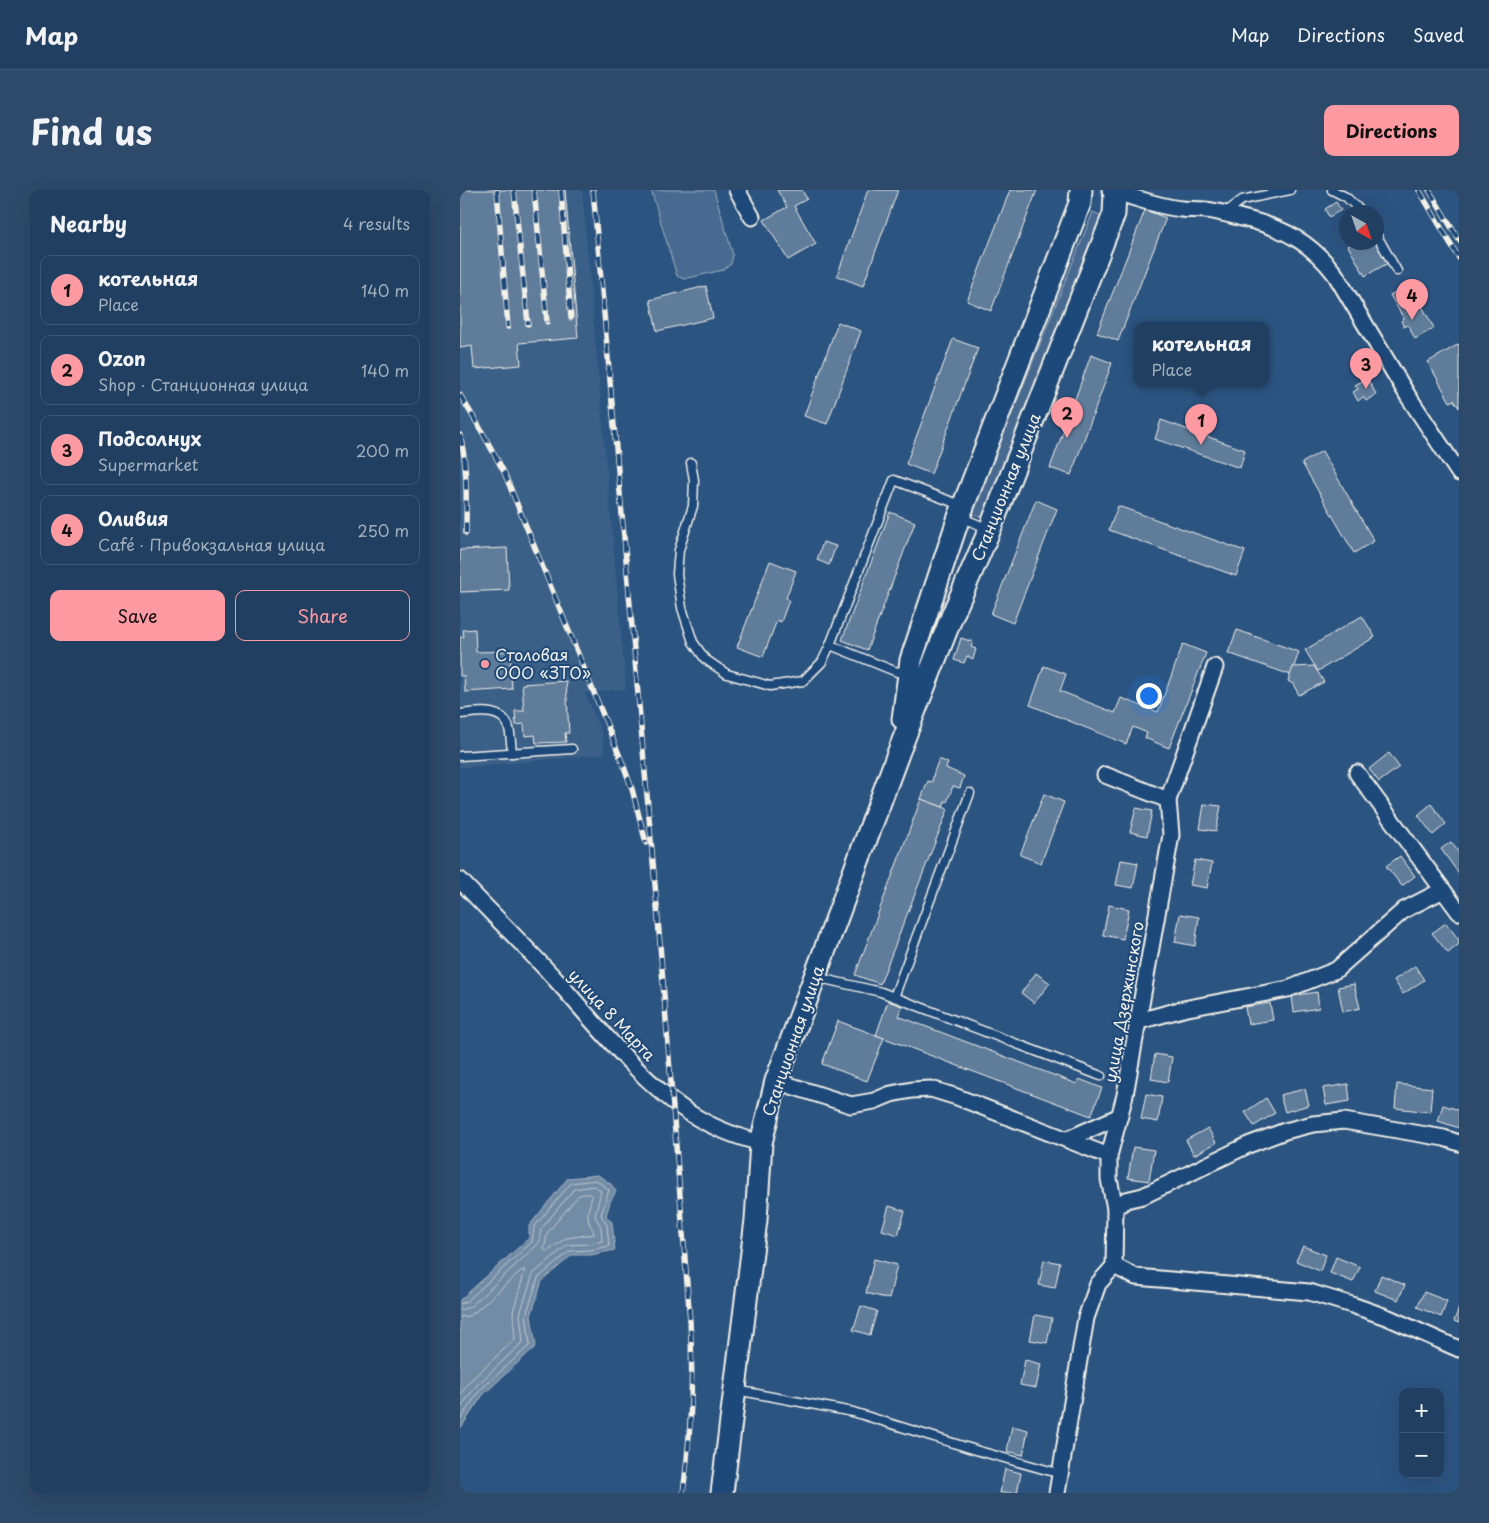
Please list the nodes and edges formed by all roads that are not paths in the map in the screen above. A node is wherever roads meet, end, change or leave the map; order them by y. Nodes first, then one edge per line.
1 (737, 190) edge
2 (1081, 190) edge
3 (1290, 190) edge
4 (1332, 190) edge
5 (1115, 191) edge
6 (1355, 205) edge
7 (1225, 213) junction
8 (752, 217) dead end
9 (1384, 248) edge
10 (1397, 271) dead end
11 (691, 463) dead end
12 (1459, 473) edge
13 (961, 511) junction
14 (990, 530) junction
15 (830, 645) junction
16 (911, 660) junction
17 (1215, 667) dead end
18 (460, 714) edge
19 (572, 748) dead end
20 (899, 751) junction
21 (512, 753) junction
22 (460, 756) edge
23 (1357, 773) dead end
24 (1105, 775) dead end
25 (970, 793) dead end
26 (1168, 800) junction
27 (460, 880) edge
28 (1443, 890) junction
29 (1459, 912) edge
30 (814, 977) junction
31 (894, 997) junction
32 (1139, 1021) junction
33 (1101, 1076) dead end
34 (776, 1081) junction
35 (1120, 1116) junction
36 (1068, 1139) junction
37 (761, 1143) junction
38 (1459, 1143) edge
39 (1109, 1156) junction
40 (1120, 1204) junction
41 (1114, 1266) junction
42 (1459, 1349) edge
43 (736, 1390) junction
44 (1061, 1474) junction
45 (722, 1493) edge
46 (1057, 1493) edge

1 - 8 street
2 - 13 street, Станционная улица
3 - 7 lane
4 - 6 lane
5 - 7 street
5 - 14 street, Станционная улица
7 - 12 street
9 - 10 lane
11 - 15 lane
13 - 14 lane
13 - 15 lane
13 - 16 street, Станционная улица
14 - 20 street, Станционная улица
15 - 16 lane
16 - 20 street, Станционная улица
17 - 26 street
18 - 21 lane
19 - 21 lane
20 - 30 street, Станционная улица
21 - 22 lane
23 - 28 street
24 - 26 street
25 - 31 lane
26 - 32 street, улица Дзержинского
27 - 37 street, улица 8 Марта
28 - 29 street
28 - 32 street
30 - 31 lane
30 - 34 street, Станционная улица
31 - 33 lane
32 - 35 street, улица Дзержинского
34 - 36 street
34 - 37 street, Станционная улица
35 - 36 street
35 - 39 street, улица Дзержинского
36 - 39 street
37 - 43 street, Станционная улица
38 - 40 street
39 - 40 street, улица Дзержинского
40 - 41 street, улица Дзержинского
41 - 42 street
41 - 44 street
43 - 44 lane
43 - 45 street, Станционная улица
44 - 46 street

